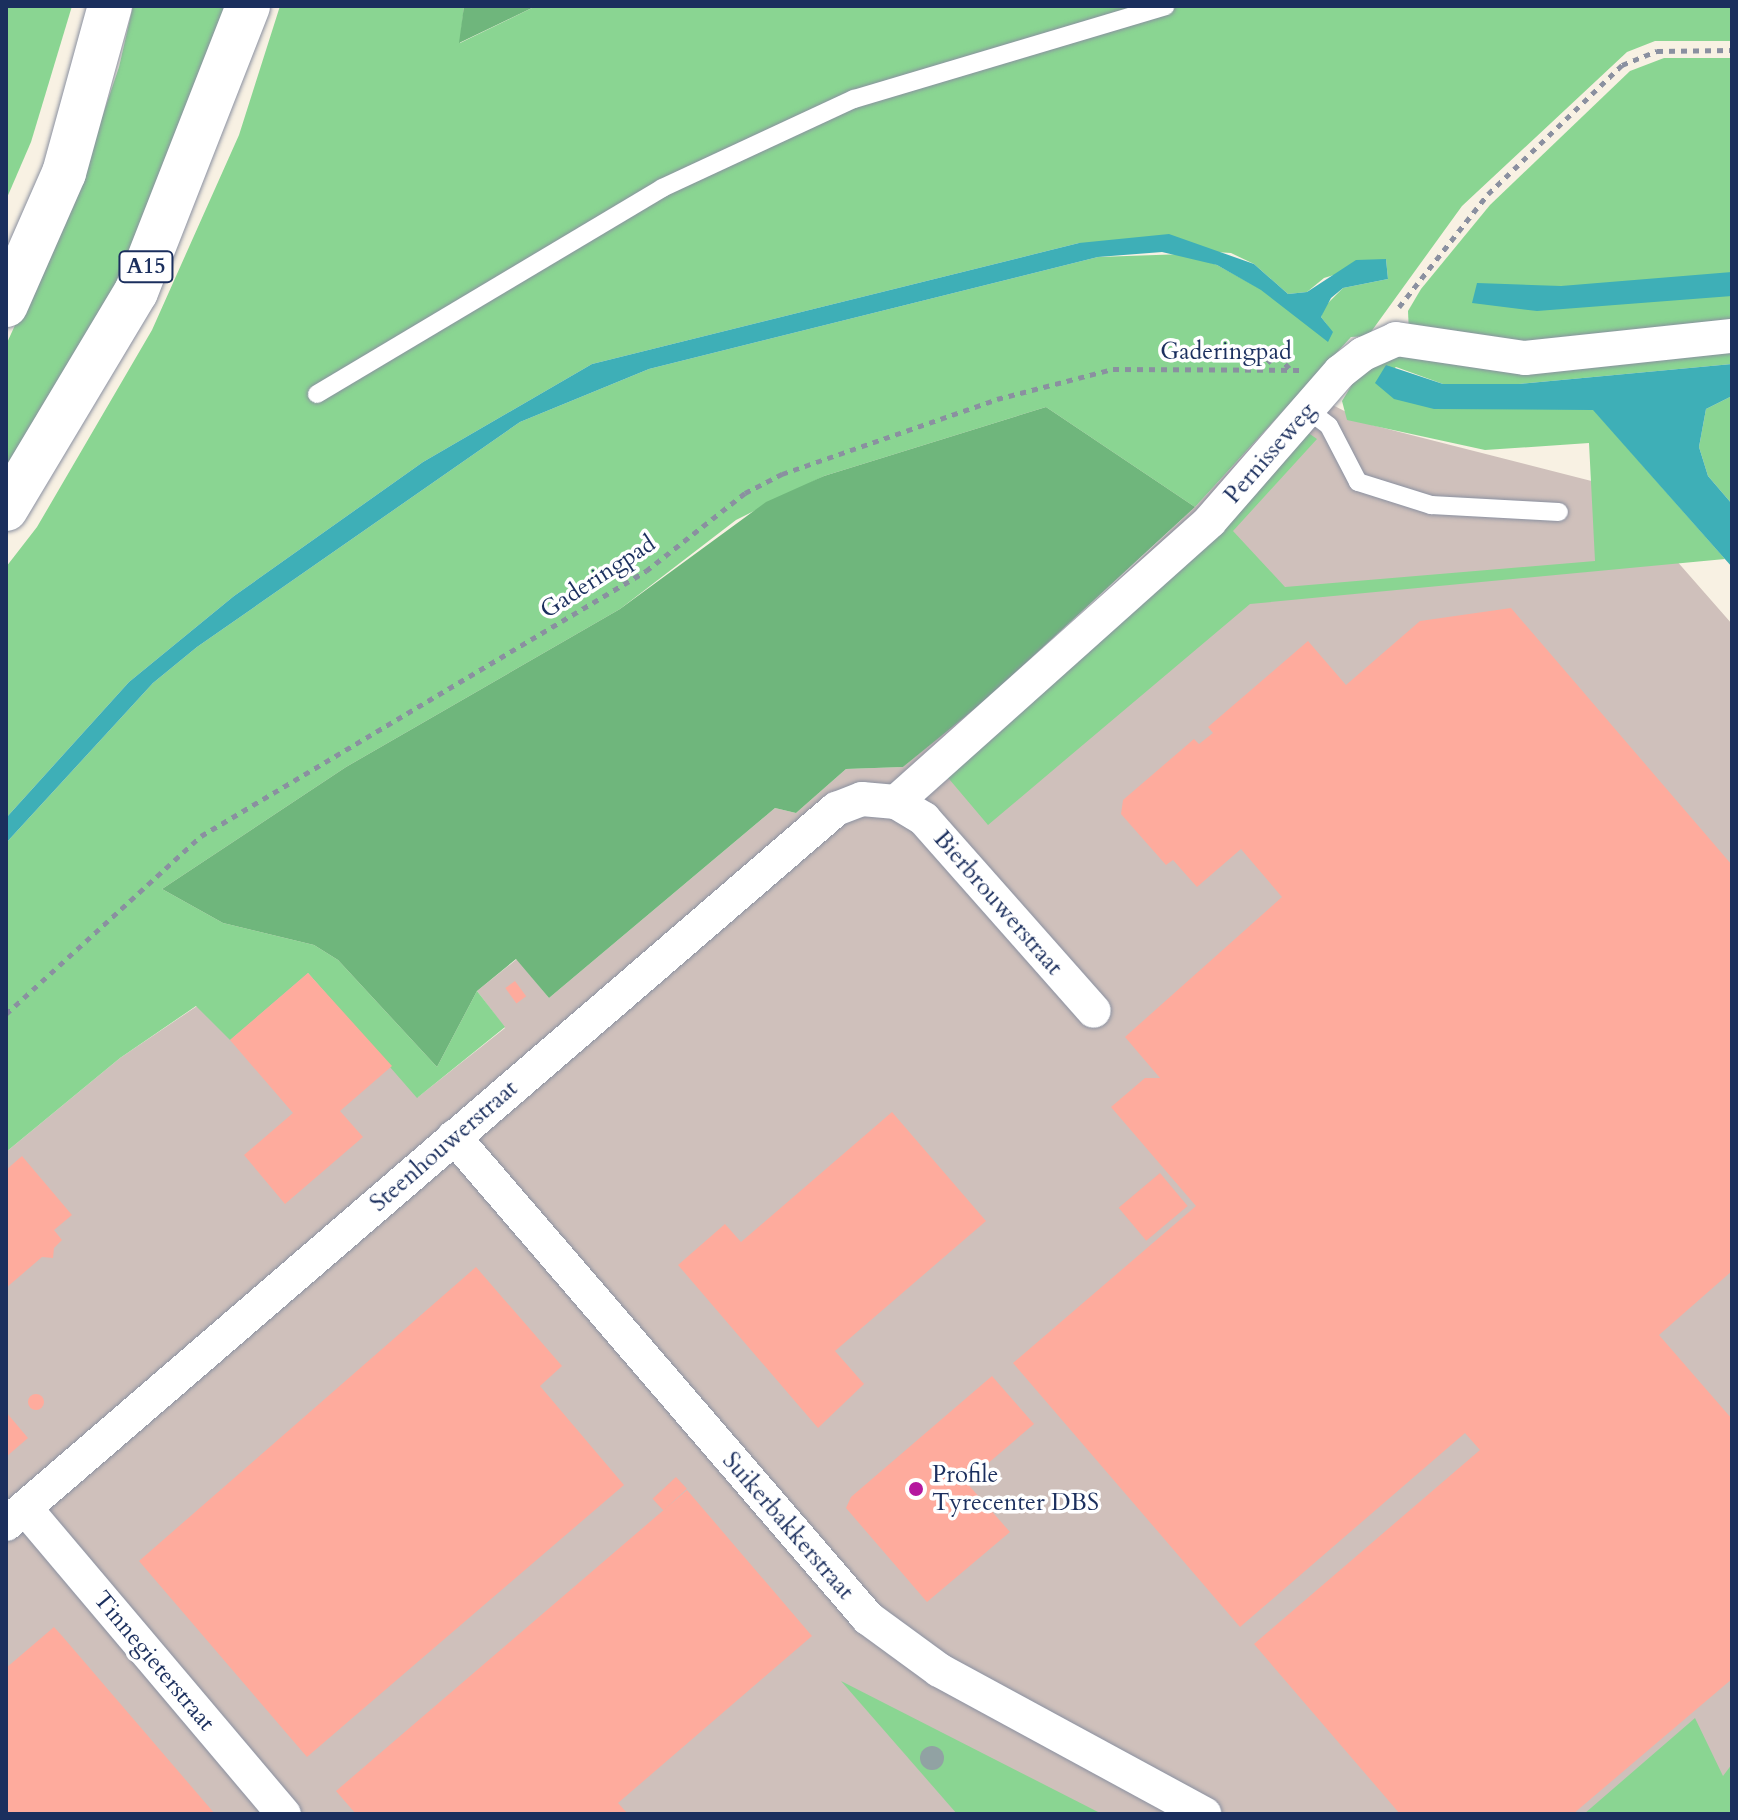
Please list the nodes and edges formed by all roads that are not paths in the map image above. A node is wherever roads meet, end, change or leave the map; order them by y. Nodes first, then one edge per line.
1 (110, 6) edge
2 (248, 6) edge
3 (1165, 6) edge
4 (6, 305) edge
5 (1732, 336) edge
6 (317, 394) dead end
7 (1308, 410) junction
8 (6, 509) edge
9 (1559, 512) dead end
10 (896, 802) junction
11 (1094, 1011) dead end
12 (454, 1137) junction
13 (15, 1516) edge
14 (1193, 1811) edge
15 (284, 1814) edge

1 - 4 highway
2 - 8 highway, A15
3 - 6 lane
5 - 7 street, Pernisseweg
7 - 9 lane
7 - 10 street, Pernisseweg
10 - 11 street, Bierbrouwerstraat
10 - 12 street, Steenhouwerstraat
12 - 13 street, Steenhouwerstraat
12 - 14 street, Suikerbakkerstraat
13 - 15 street, Tinnegieterstraat

